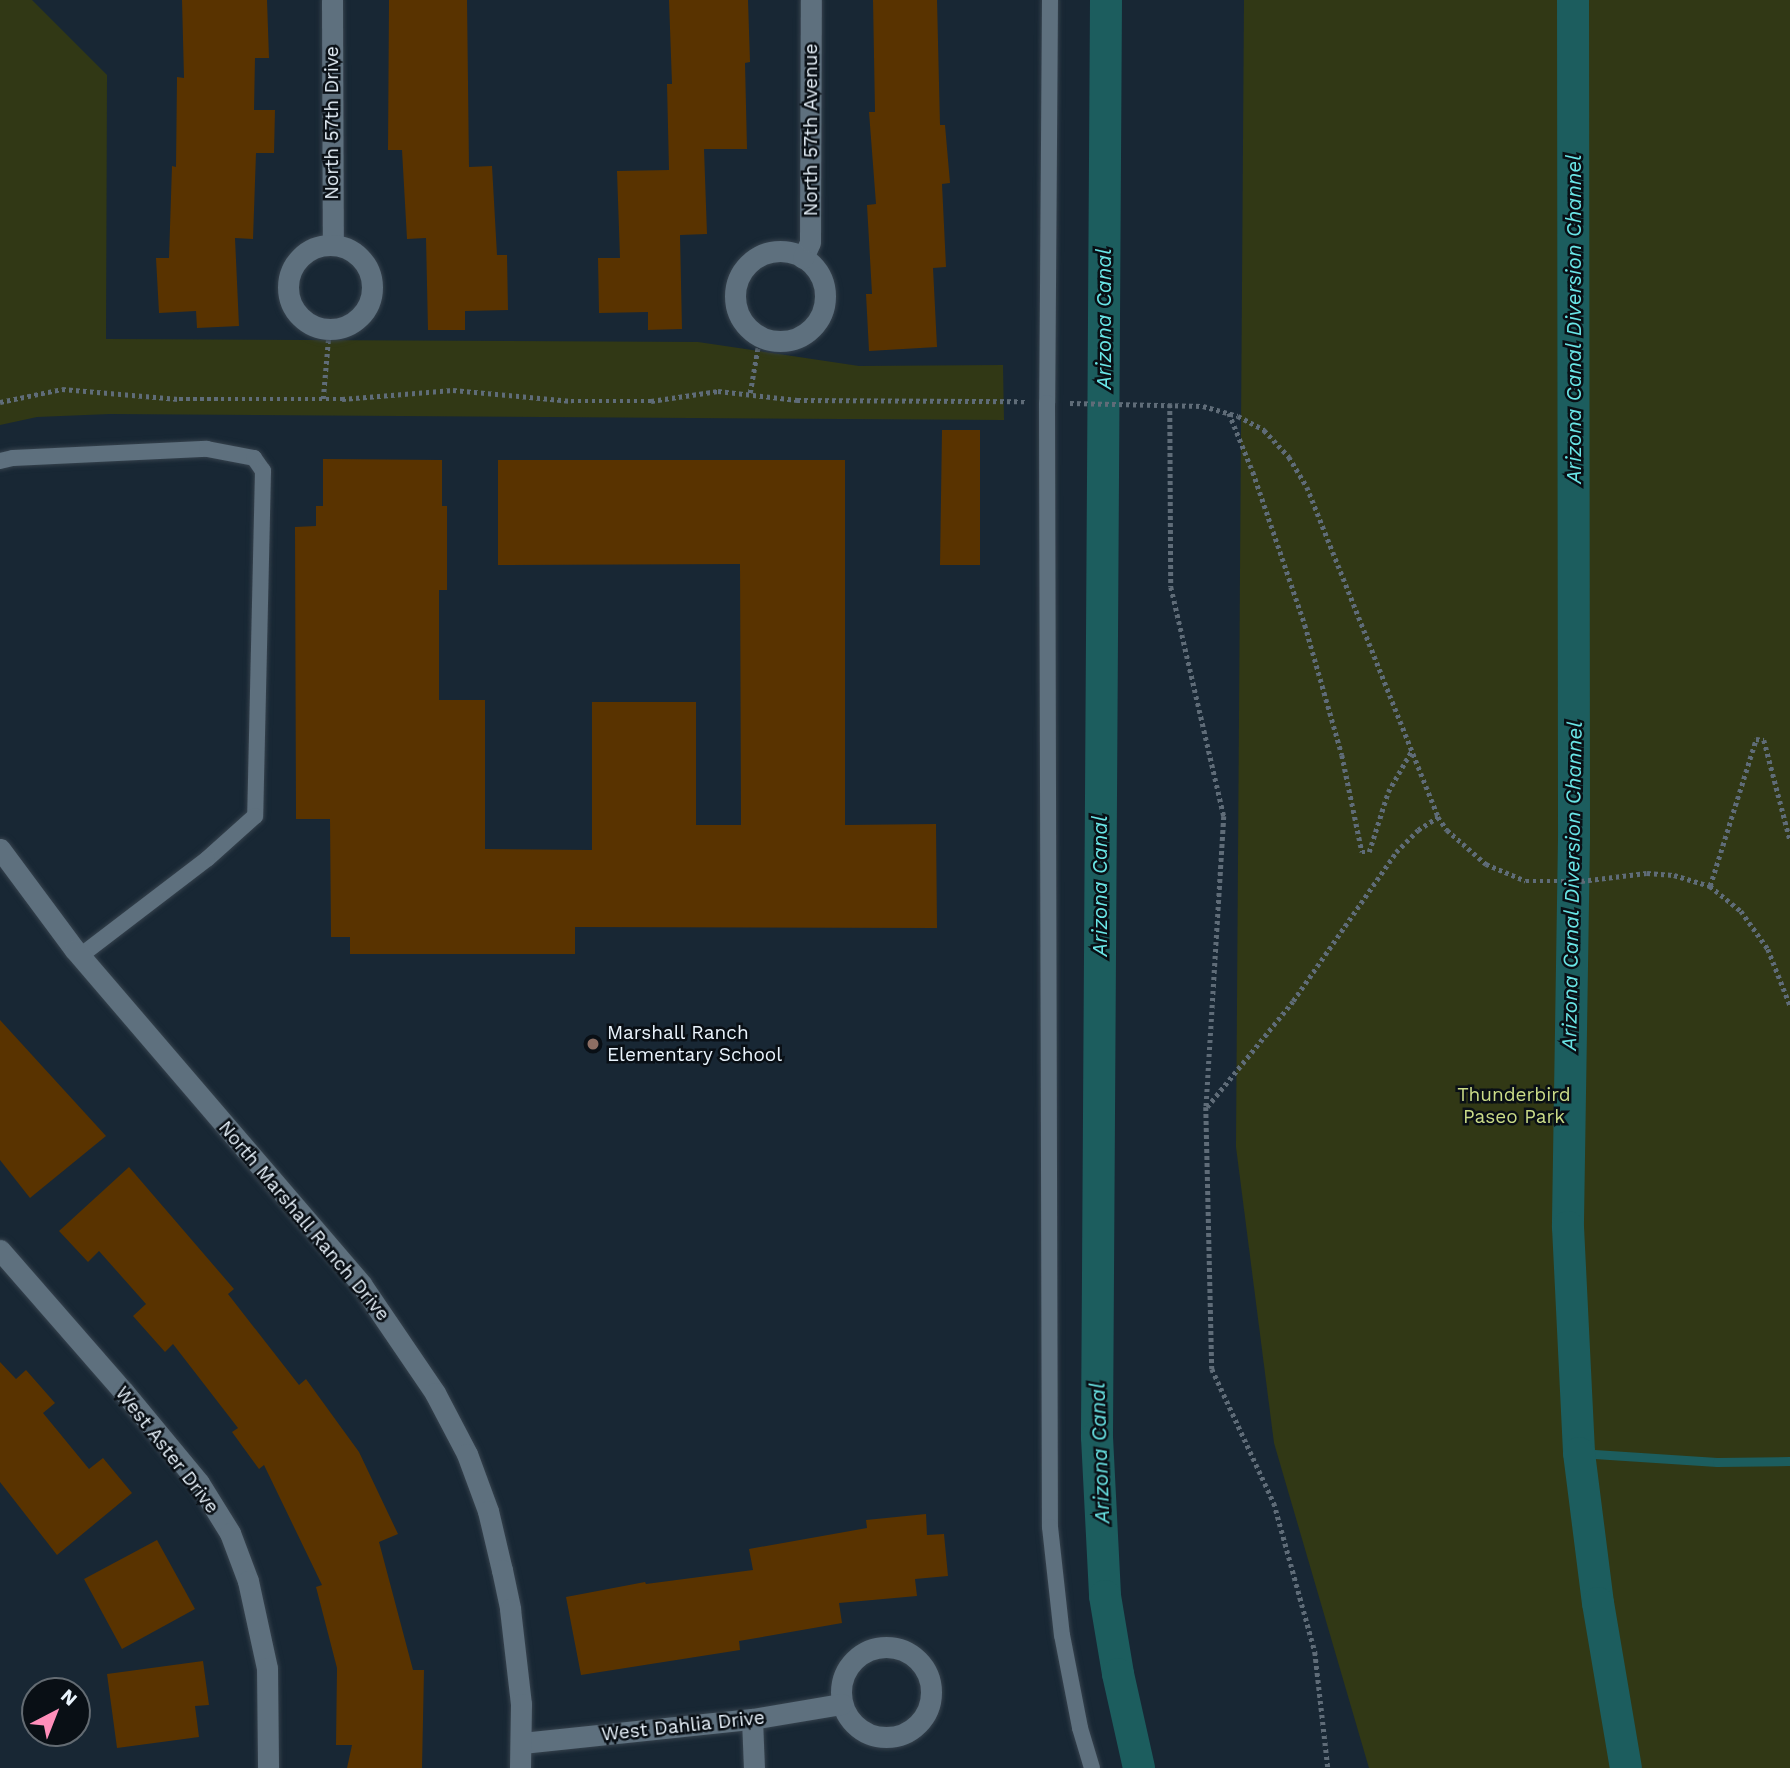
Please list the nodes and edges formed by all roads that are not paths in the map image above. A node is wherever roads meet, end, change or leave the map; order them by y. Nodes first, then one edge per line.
1 (332, 0) edge
2 (811, 0) edge
3 (1051, 0) edge
4 (334, 245) junction
5 (803, 258) junction
6 (6, 459) edge
7 (0, 849) edge
8 (80, 956) junction
9 (0, 1250) edge
10 (842, 1704) junction
11 (752, 1719) junction
12 (522, 1743) junction
13 (268, 1768) edge
14 (520, 1768) edge
15 (754, 1768) edge
16 (1092, 1768) edge

1 - 4 street, North 57th Drive
2 - 5 street, North 57th Avenue
3 - 16 lane
4 - 4 street
5 - 5 street
6 - 8 lane
7 - 8 street, North Marshall Ranch Drive
8 - 12 street, North Marshall Ranch Drive
9 - 13 street, West Aster Drive
10 - 10 street
10 - 11 street, West Dahlia Drive
11 - 12 street, West Dahlia Drive
11 - 15 street
12 - 14 street, North Marshall Ranch Drive

